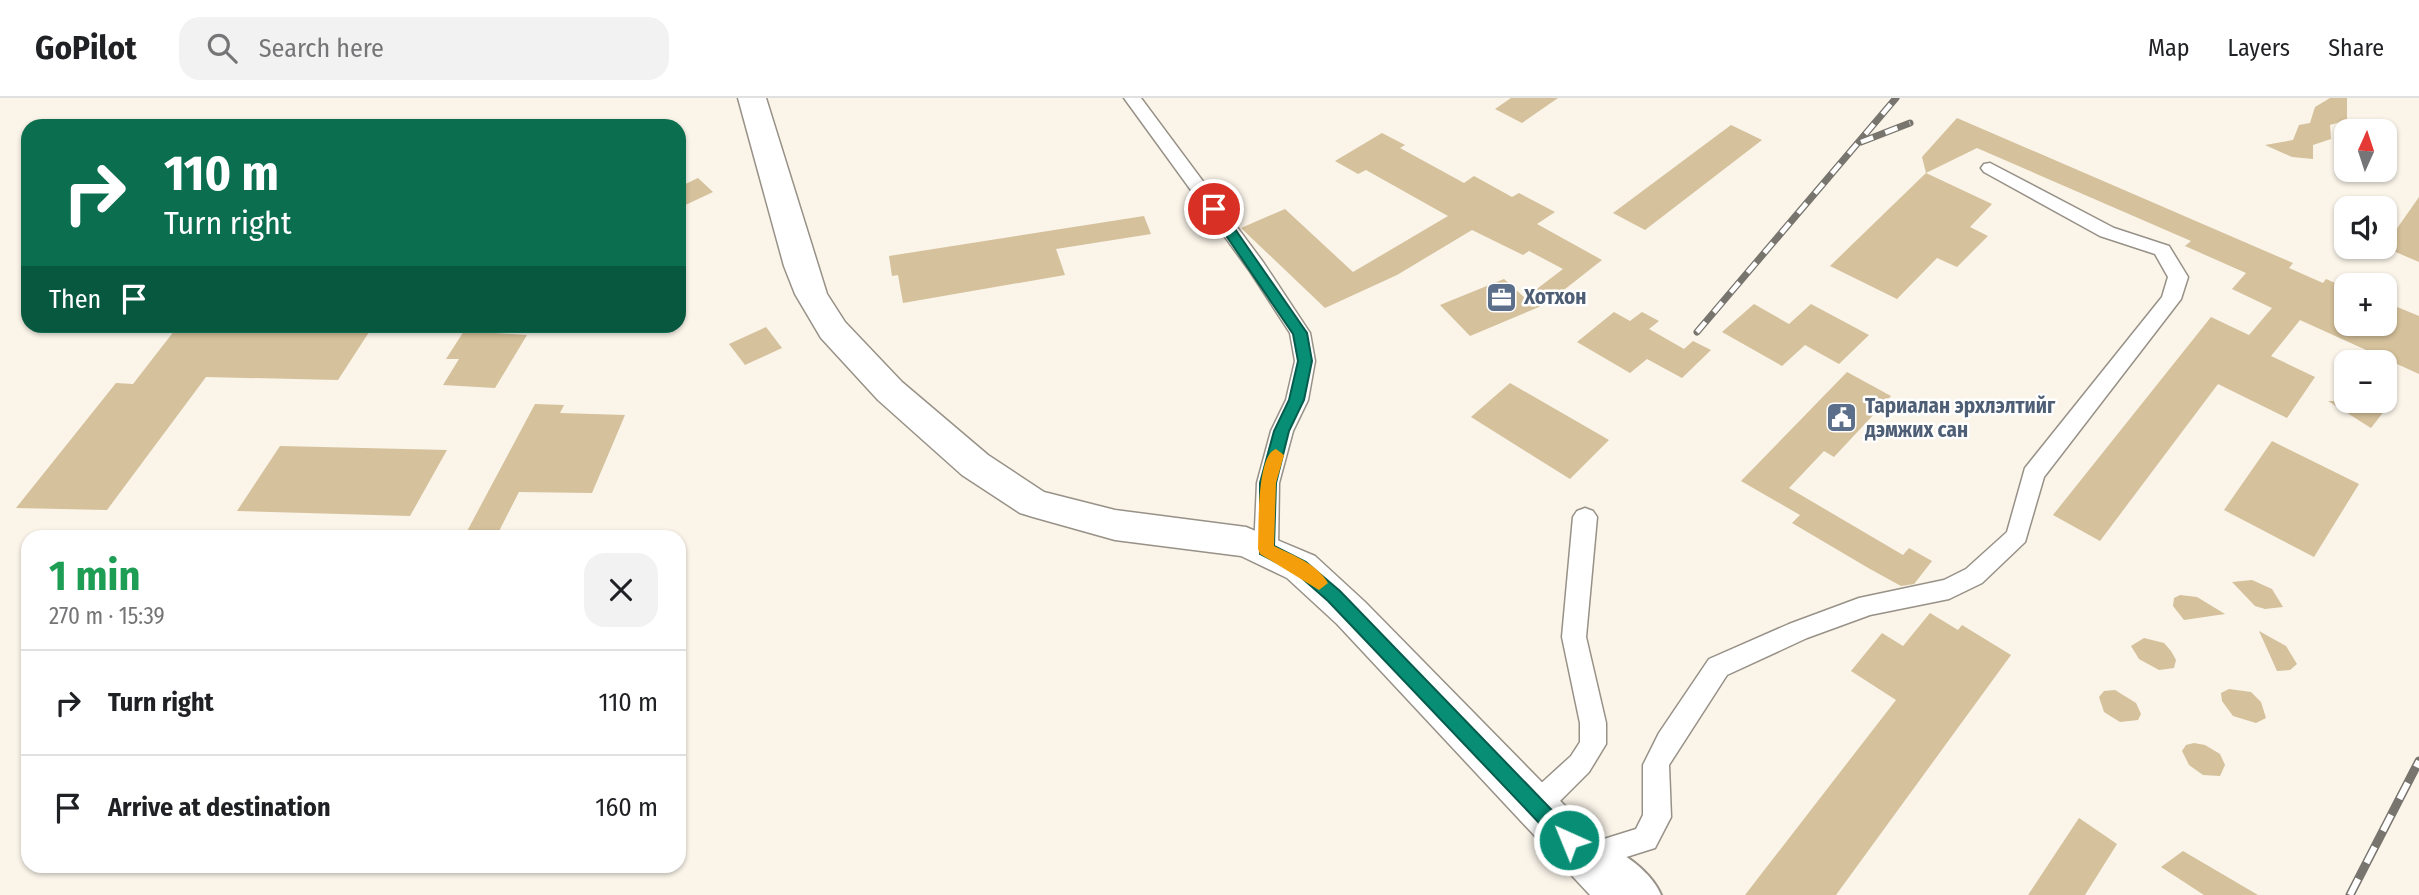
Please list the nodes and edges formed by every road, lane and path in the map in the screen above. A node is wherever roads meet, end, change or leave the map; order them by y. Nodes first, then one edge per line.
1 (752, 98) edge
2 (1132, 98) edge
3 (1990, 168) dead end
4 (1584, 517) dead end
5 (1266, 549) junction
6 (1536, 806) junction
7 (1585, 857) junction
8 (1612, 895) edge
9 (1622, 895) edge
10 (1637, 895) edge

1 - 5 main road
2 - 5 street
3 - 7 street
4 - 6 street
5 - 6 main road
6 - 7 main road
7 - 8 highway
7 - 9 main road
7 - 10 highway

